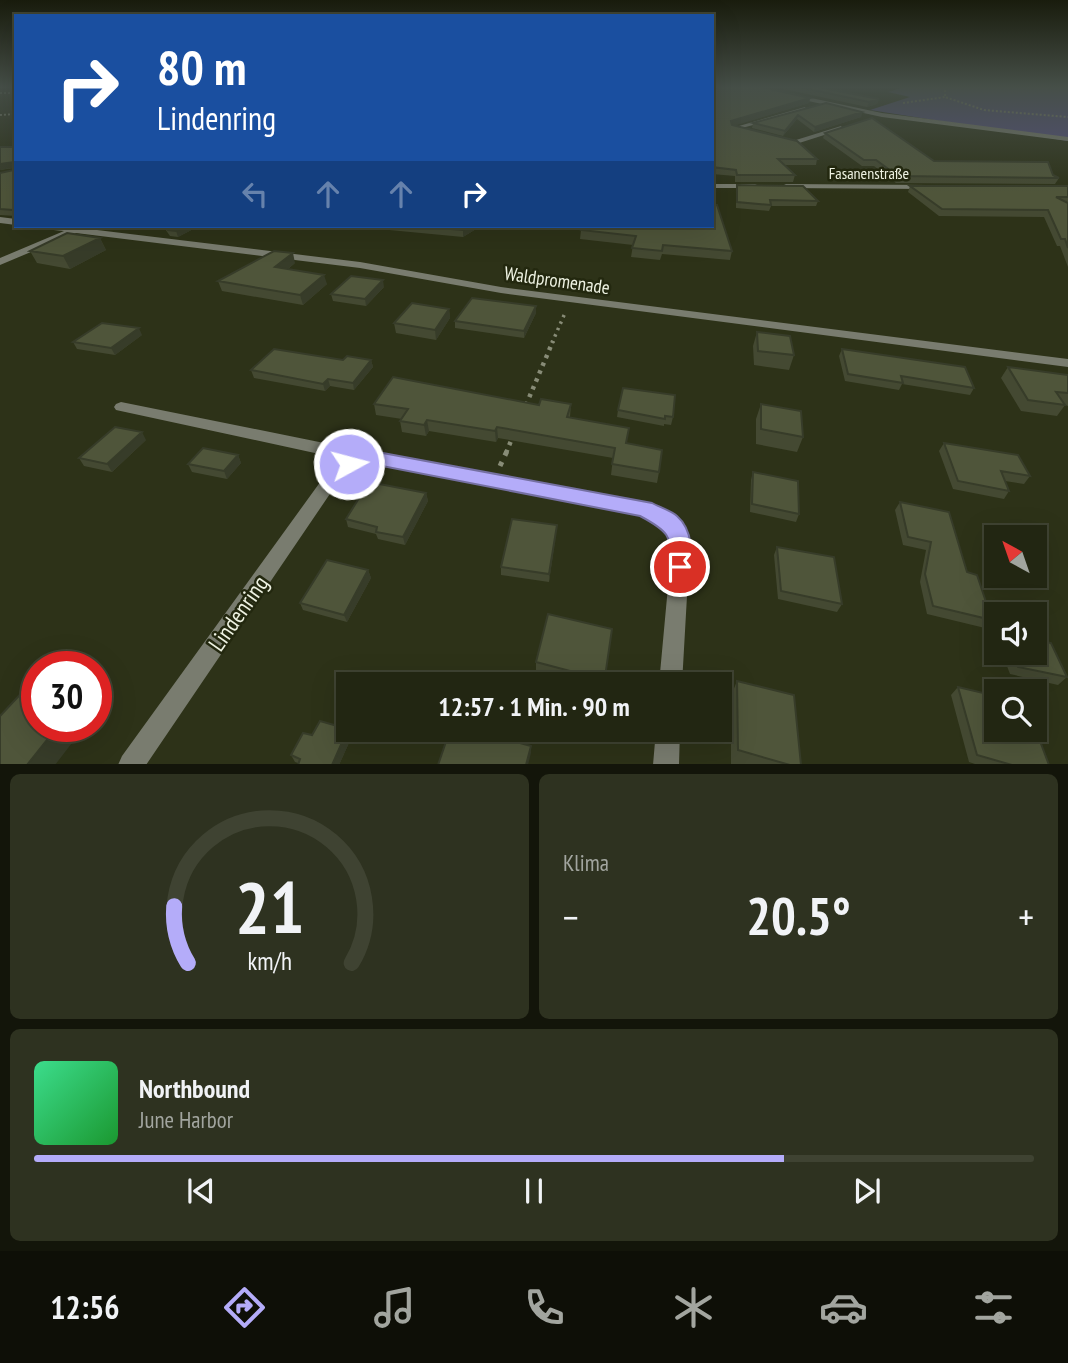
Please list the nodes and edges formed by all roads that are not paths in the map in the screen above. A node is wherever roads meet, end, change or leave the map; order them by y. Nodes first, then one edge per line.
1 (758, 122) edge
2 (934, 122) edge
3 (844, 127) edge
4 (750, 132) edge
5 (769, 137) edge
6 (1068, 139) edge
7 (714, 186) edge
8 (939, 187) edge
9 (60, 228) edge
10 (86, 228) edge
11 (76, 230) junction
12 (0, 262) edge
13 (1068, 363) edge
14 (121, 407) dead end
15 (349, 464) junction
16 (672, 672) edge
17 (667, 742) edge
18 (132, 764) edge
19 (666, 764) edge

1 - 4 street
2 - 6 street
3 - 5 street
7 - 8 street, Fasanenstraße
9 - 11 street, Waldpromenade
10 - 11 street
11 - 12 street
11 - 13 street, Waldpromenade
14 - 15 street
15 - 16 street
15 - 18 street, Lindenring
17 - 19 street

